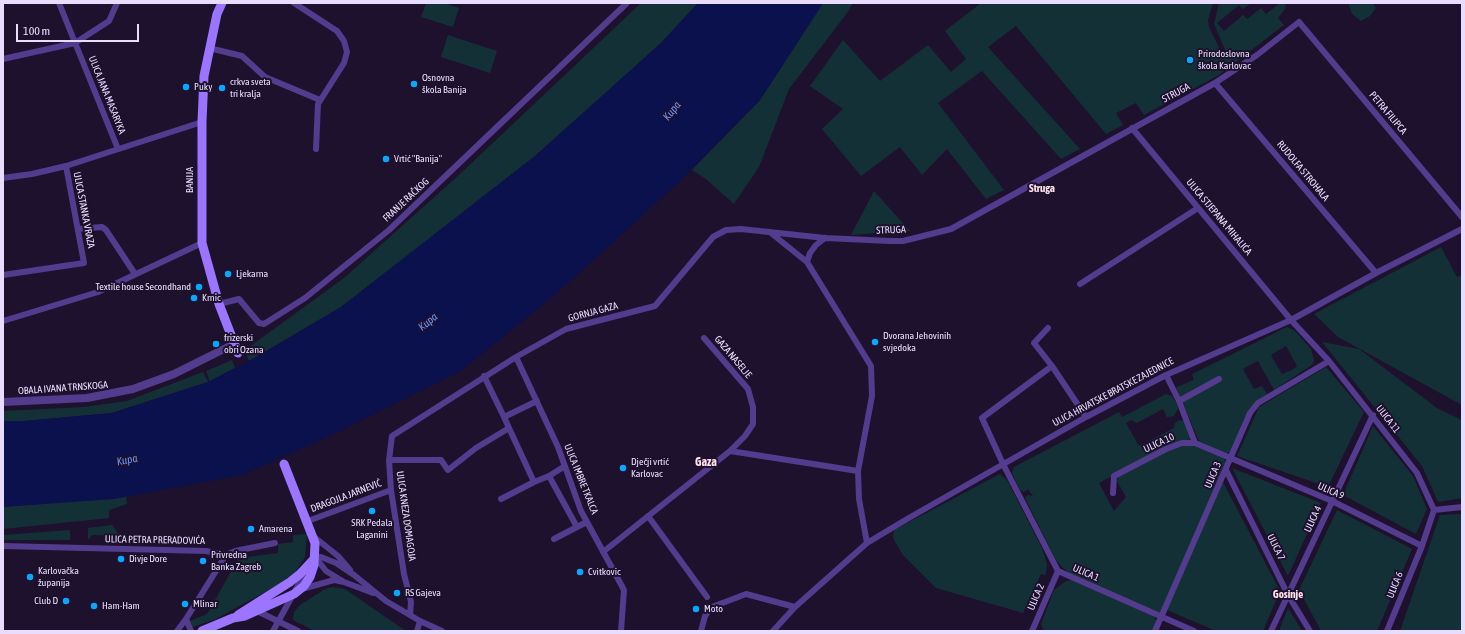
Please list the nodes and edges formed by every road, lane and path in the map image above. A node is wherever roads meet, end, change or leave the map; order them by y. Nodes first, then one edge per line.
1 (59, 3) edge
2 (117, 3) edge
3 (222, 3) edge
4 (294, 3) edge
5 (626, 3) edge
6 (1299, 22) joint
7 (75, 43) junction
8 (209, 48) junction
9 (3, 59) edge
10 (1215, 83) junction
11 (320, 100) junction
12 (202, 122) junction
13 (1132, 128) junction
14 (118, 149) junction
15 (316, 149) dead end
16 (66, 166) junction
17 (3, 178) edge
18 (1198, 208) junction
19 (1462, 217) edge
20 (79, 229) junction
21 (1462, 229) edge
22 (771, 233) junction
23 (825, 238) junction
24 (202, 243) junction
25 (807, 262) junction
26 (1376, 273) junction
27 (135, 274) junction
28 (3, 275) edge
29 (1080, 284) dead end
30 (219, 304) junction
31 (1291, 320) junction
32 (3, 321) edge
33 (1048, 328) dead end
34 (704, 338) dead end
35 (234, 344) junction
36 (238, 353) dead end
37 (516, 357) junction
38 (1329, 361) junction
39 (1052, 366) junction
40 (1166, 375) junction
41 (484, 376) junction
42 (1219, 379) dead end
43 (537, 401) junction
44 (1180, 401) junction
45 (3, 402) edge
46 (1373, 415) junction
47 (504, 417) junction
48 (1086, 417) junction
49 (509, 428) junction
50 (392, 436) joint
51 (1195, 443) junction
52 (730, 451) junction
53 (1230, 459) junction
54 (389, 460) junction
55 (284, 464) dead end
56 (1003, 464) junction
57 (565, 466) junction
58 (1226, 470) junction
59 (858, 471) junction
60 (549, 476) junction
61 (534, 482) junction
62 (391, 490) junction
63 (1113, 493) dead end
64 (501, 499) dead end
65 (1332, 501) junction
66 (1462, 507) edge
67 (1434, 510) junction
68 (648, 516) junction
69 (308, 521) junction
70 (587, 522) junction
71 (576, 527) junction
72 (313, 535) junction
73 (554, 539) dead end
74 (275, 543) dead end
75 (867, 543) junction
76 (3, 546) edge
77 (1422, 546) junction
78 (214, 552) junction
79 (603, 552) junction
80 (226, 555) junction
81 (315, 558) junction
82 (219, 565) junction
83 (309, 566) junction
84 (1058, 571) junction
85 (354, 575) junction
86 (344, 582) junction
87 (297, 592) junction
88 (375, 594) junction
89 (1288, 595) junction
90 (707, 597) dead end
91 (795, 607) junction
92 (247, 608) junction
93 (257, 611) junction
94 (410, 615) junction
95 (233, 618) junction
96 (1161, 618) junction
97 (186, 619) junction
98 (279, 621) junction
99 (420, 621) junction
100 (177, 631) edge
101 (191, 631) edge
102 (202, 631) edge
103 (273, 631) edge
104 (298, 631) edge
105 (417, 631) edge
106 (442, 631) edge
107 (621, 631) edge
108 (701, 631) edge
109 (773, 631) edge
110 (1032, 631) edge
111 (1155, 631) edge
112 (1194, 631) edge
113 (1271, 631) edge
114 (1310, 631) edge
115 (1387, 631) edge

1 - 7 street, ULICA JANA MASARYKA
2 - 7 street
3 - 8 main road, BANIJA
4 - 11 street
5 - 30 street, FRANJE RAČKOG
6 - 10 street, STRUGA
6 - 19 street, PETRA FILIPCA
7 - 9 street
7 - 14 street, ULICA JANA MASARYKA
8 - 11 street
8 - 12 main road, BANIJA
10 - 13 street, STRUGA
10 - 26 street, RUDOLFA STROHALA
11 - 15 street
12 - 14 street, ULICA JANA MASARYKA
12 - 24 main road, BANIJA
13 - 18 street, ULICA STJEPANA MIHALIĆA
13 - 23 street, STRUGA
14 - 16 street, ULICA JANA MASARYKA
16 - 17 street, ULICA STANKA VRAZA
16 - 20 street, ULICA STANKA VRAZA
18 - 29 street
18 - 31 street, ULICA STJEPANA MIHALIĆA
20 - 27 street
20 - 28 street, ULICA STANKA VRAZA
21 - 26 street, ULICA HRVATSKE BRATSKE ZAJEDNICE
22 - 23 street, STRUGA
22 - 25 street
22 - 37 street, GORNJA GAZA
23 - 25 street
24 - 27 street
24 - 30 main road, BANIJA
25 - 59 street
26 - 31 street, ULICA HRVATSKE BRATSKE ZAJEDNICE
27 - 32 street
30 - 35 main road, BANIJA
31 - 38 street, ULICA 11
31 - 40 street, ULICA HRVATSKE BRATSKE ZAJEDNICE
33 - 39 street
34 - 52 street, GAZA NASELJE
35 - 36 main road, BANIJA
35 - 45 street, OBALA IVANA TRNSKOGA
37 - 41 street, GORNJA GAZA
37 - 43 street, ULICA IMBRE TKALCA
38 - 46 street, ULICA 11
38 - 53 street, ULICA 3
39 - 48 street
39 - 56 street, ULICA 1
40 - 44 street
40 - 48 street, ULICA HRVATSKE BRATSKE ZAJEDNICE
41 - 47 street
41 - 50 street, GORNJA GAZA
42 - 44 street
43 - 47 street
43 - 57 street, ULICA IMBRE TKALCA
44 - 51 street
46 - 65 street, ULICA 4
46 - 67 street, ULICA 11
47 - 49 street
48 - 56 street, ULICA HRVATSKE BRATSKE ZAJEDNICE
49 - 54 street
49 - 61 street
50 - 54 street, ULICA KNEZA DOMAGOJA
51 - 53 street
51 - 63 street, ULICA 10
52 - 59 street
52 - 68 street, GAZA NASELJE
53 - 58 street, ULICA 3
53 - 65 street, ULICA 9
54 - 62 street, ULICA KNEZA DOMAGOJA
55 - 69 main road
56 - 75 street, ULICA HRVATSKE BRATSKE ZAJEDNICE
56 - 84 street, ULICA 1
57 - 60 street
57 - 70 street, ULICA IMBRE TKALCA
58 - 89 street, ULICA 7
58 - 96 street, ULICA 3
59 - 75 street
60 - 61 street
60 - 71 street
61 - 64 street
62 - 69 street, DRAGOJLA JARNEVIĆ
62 - 94 street, ULICA KNEZA DOMAGOJA
65 - 77 street, ULICA 9
65 - 89 street, ULICA 4
66 - 67 street
67 - 77 street
68 - 79 street, GAZA NASELJE
68 - 90 street
69 - 72 main road
70 - 71 street
70 - 79 street, ULICA IMBRE TKALCA
71 - 73 street
72 - 81 main road
72 - 85 street
74 - 80 street
75 - 91 street, ULICA HRVATSKE BRATSKE ZAJEDNICE
76 - 78 street, ULICA PETRA PRERADOVIĆA
77 - 115 street, ULICA 6
78 - 80 street, ULICA PETRA PRERADOVIĆA
78 - 82 street
79 - 107 street, ULICA IMBRE TKALCA
80 - 82 street
81 - 83 main road
81 - 85 street
81 - 86 street
81 - 87 main road
82 - 97 street
83 - 87 street
83 - 92 main road
84 - 96 street, ULICA 1
84 - 110 street, ULICA 2
85 - 88 street
86 - 87 street
86 - 88 street
87 - 93 main road
87 - 98 street
88 - 94 street
89 - 113 street, ULICA 4
89 - 114 street, ULICA 7
91 - 108 street
91 - 109 street, ULICA HRVATSKE BRATSKE ZAJEDNICE
92 - 93 street
92 - 95 main road
93 - 95 main road
93 - 98 street
94 - 99 street
95 - 102 main road
96 - 111 street, ULICA 3
96 - 112 street, ULICA 1
97 - 100 street
97 - 101 street
98 - 103 street
98 - 104 street
99 - 105 street
99 - 106 street

